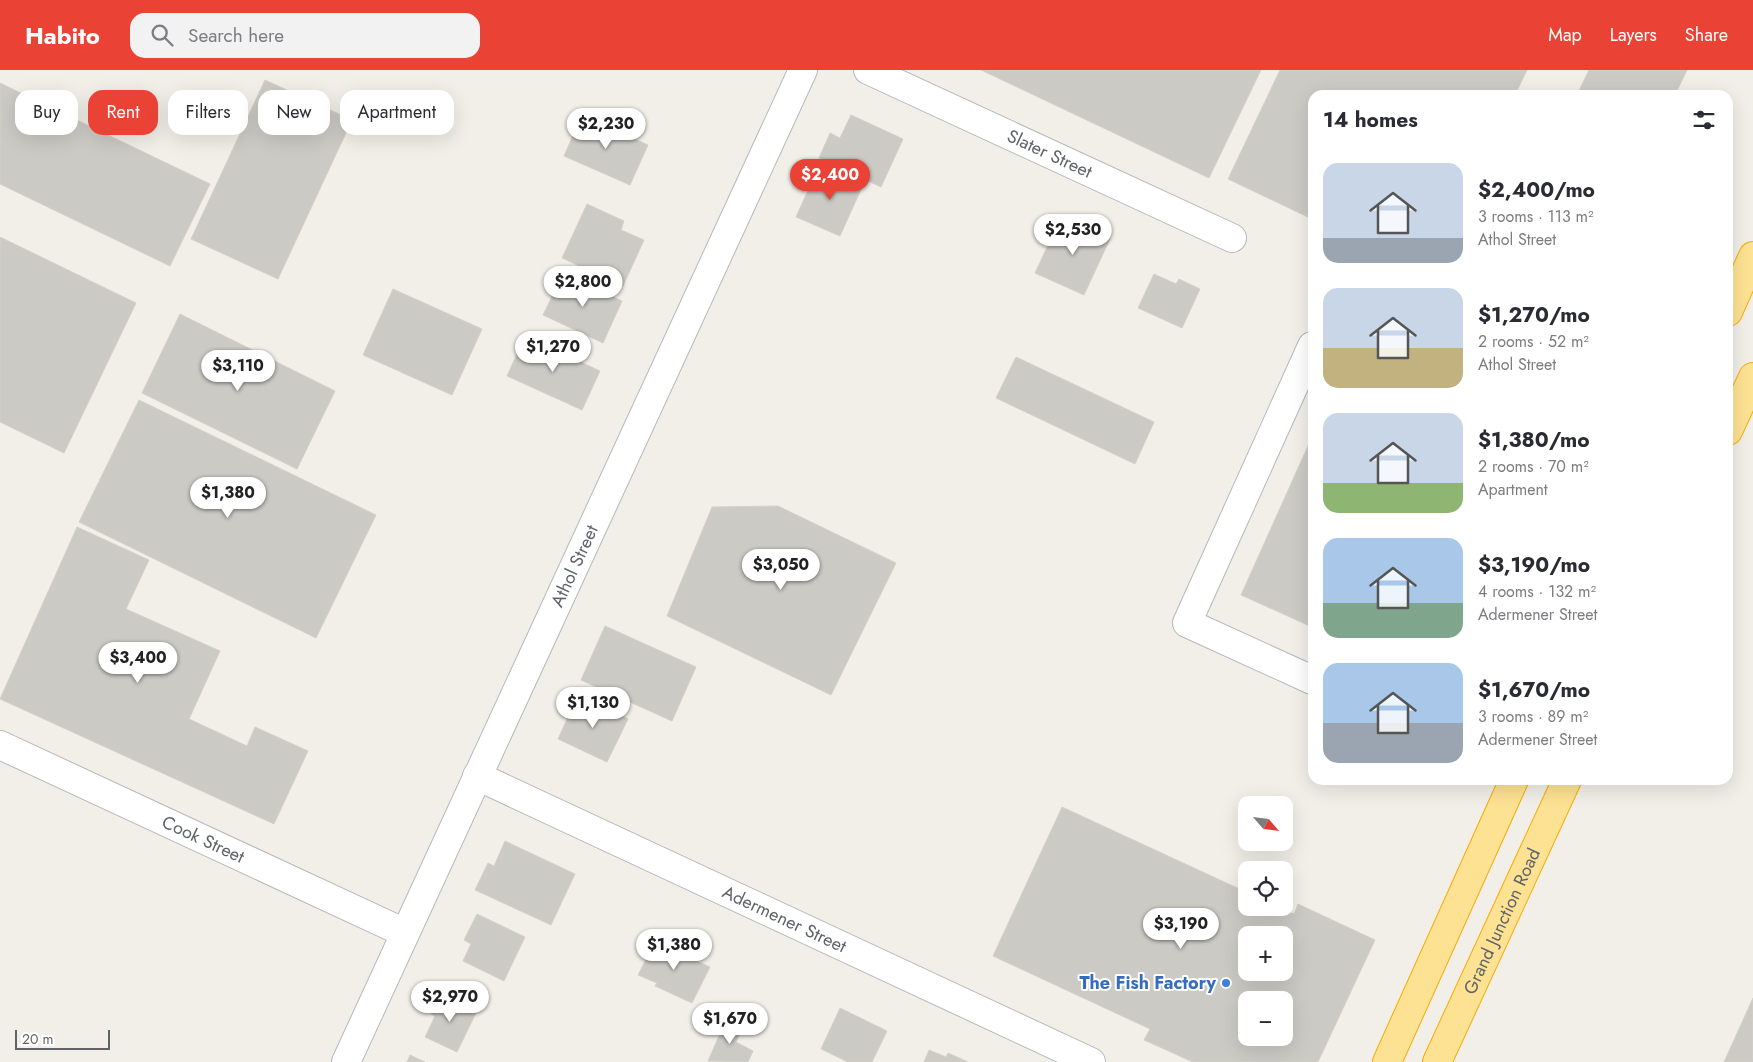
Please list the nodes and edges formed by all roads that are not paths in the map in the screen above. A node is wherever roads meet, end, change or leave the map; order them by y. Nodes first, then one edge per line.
1 (803, 70) edge
2 (868, 70) edge
3 (1232, 238) dead end
4 (1753, 256) edge
5 (1733, 301) edge
6 (1308, 355) edge
7 (1753, 376) edge
8 (1733, 421) edge
9 (1308, 678) edge
10 (0, 745) edge
11 (477, 776) junction
12 (1512, 785) edge
13 (1565, 785) edge
14 (405, 933) junction
15 (346, 1062) edge
16 (1091, 1062) edge
17 (1387, 1062) edge
18 (1437, 1062) edge

1 - 11 street, Athol Street
2 - 3 street, Slater Street
4 - 5 highway
6 - 9 street
7 - 8 highway
10 - 14 street, Cook Street
11 - 14 street, Athol Street
11 - 16 street, Adermener Street
12 - 17 highway
13 - 18 highway, Grand Junction Road
14 - 15 street, Athol Street

